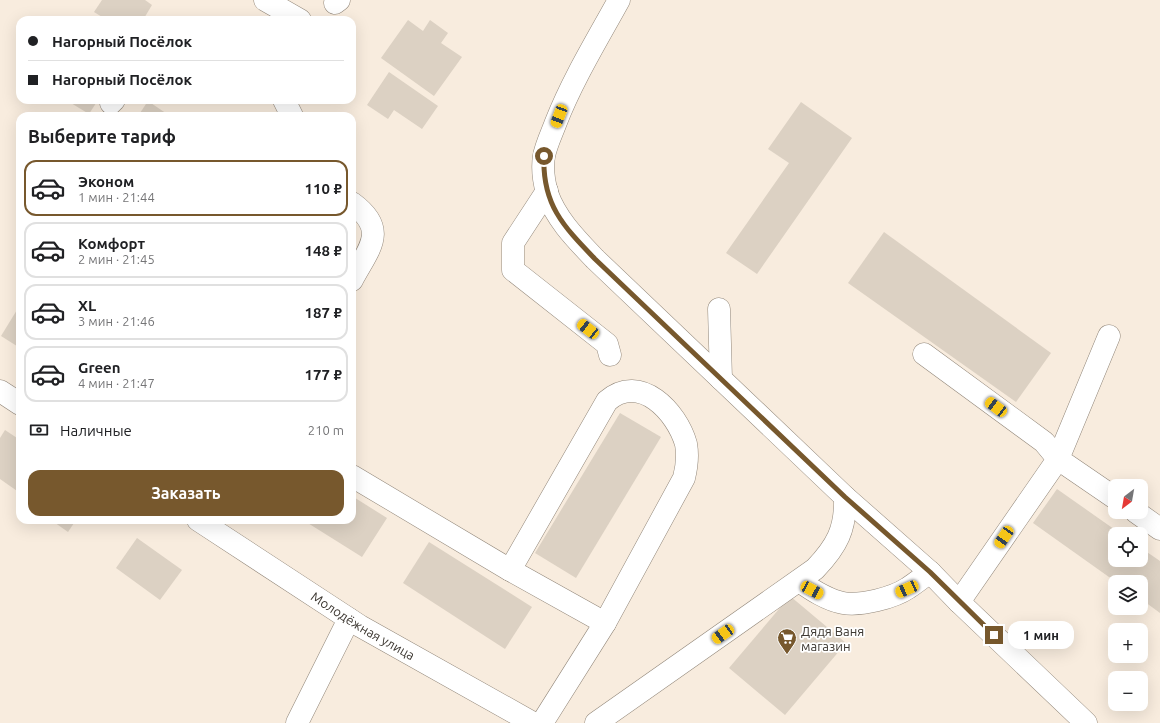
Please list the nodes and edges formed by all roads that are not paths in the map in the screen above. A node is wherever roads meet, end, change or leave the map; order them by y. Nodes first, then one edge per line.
1 (264, 0) edge
2 (619, 0) edge
3 (293, 16) edge
4 (547, 191) junction
5 (356, 207) edge
6 (356, 272) edge
7 (719, 309) dead end
8 (1109, 336) dead end
9 (924, 354) dead end
10 (610, 355) dead end
11 (721, 379) junction
12 (0, 391) edge
13 (16, 401) edge
14 (1058, 459) junction
15 (356, 478) edge
16 (1108, 493) edge
17 (845, 497) junction
18 (1146, 519) edge
19 (213, 524) edge
20 (225, 527) edge
21 (1160, 529) edge
22 (510, 570) junction
23 (930, 572) junction
24 (799, 581) junction
25 (959, 602) junction
26 (349, 619) junction
27 (605, 624) junction
28 (297, 723) edge
29 (533, 723) edge
30 (542, 723) edge
31 (596, 723) edge
32 (1086, 723) edge

1 - 3 street
2 - 4 street
4 - 10 street
4 - 11 street
5 - 6 street
7 - 11 street
8 - 14 street
9 - 14 street
11 - 17 street
12 - 13 street
14 - 16 street
14 - 25 street
15 - 22 street
17 - 23 street
17 - 24 street
18 - 21 street
19 - 20 street, Молодёжная улица
20 - 26 street, Молодёжная улица
22 - 27 street
22 - 27 street
23 - 24 street
23 - 25 street
24 - 31 street
25 - 32 street
26 - 28 street
26 - 29 street, Молодёжная улица
27 - 30 street

